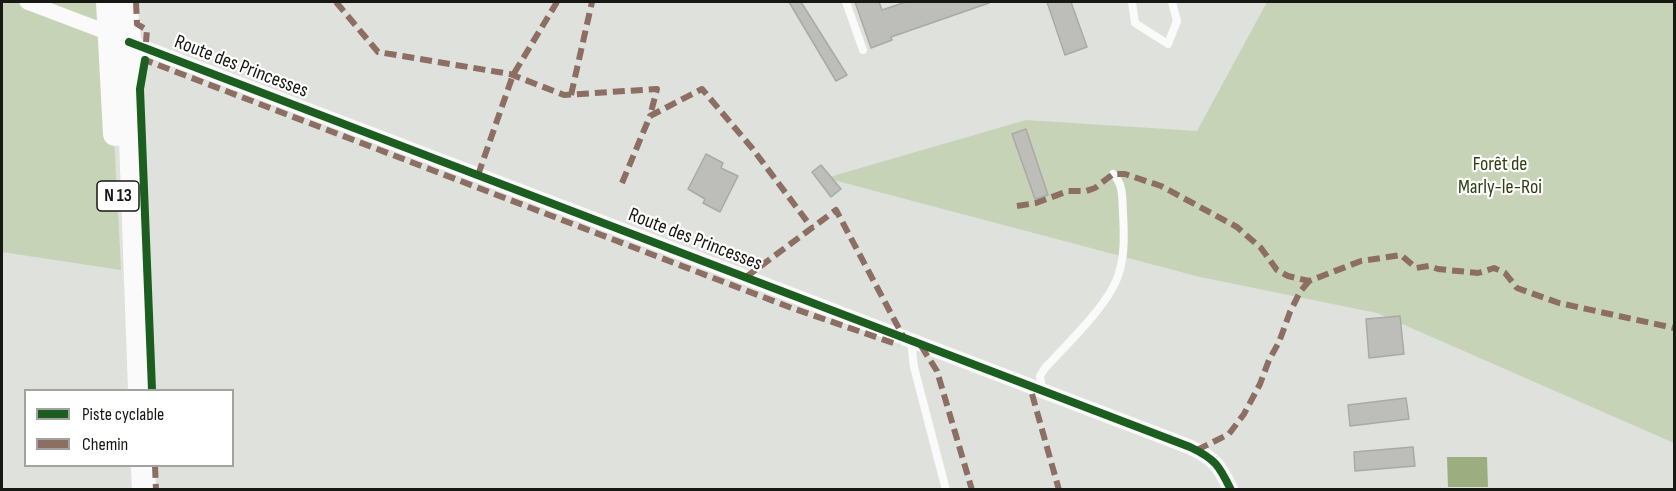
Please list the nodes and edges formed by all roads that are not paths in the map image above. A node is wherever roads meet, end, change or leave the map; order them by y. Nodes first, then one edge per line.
1 (27, 2) edge
2 (108, 2) edge
3 (125, 2) edge
4 (846, 2) edge
5 (1132, 2) edge
6 (1172, 2) edge
7 (119, 38) junction
8 (863, 50) dead end
9 (1113, 174) dead end
10 (911, 341) junction
11 (125, 389) edge
12 (140, 389) edge
13 (1042, 390) junction
14 (128, 467) edge
15 (143, 467) edge
16 (129, 489) edge
17 (144, 489) edge
18 (946, 489) edge
19 (1231, 489) edge

1 - 7 street, Route des Princesses
2 - 7 main road, N 13
3 - 7 main road, N 13
4 - 8 lane
5 - 6 lane
7 - 10 street, Route des Princesses
7 - 11 main road, N 13
7 - 12 main road, N 13
9 - 13 lane
10 - 13 street, Route des Princesses
10 - 18 lane
13 - 19 street, Route des Princesses
14 - 16 main road
15 - 17 main road

